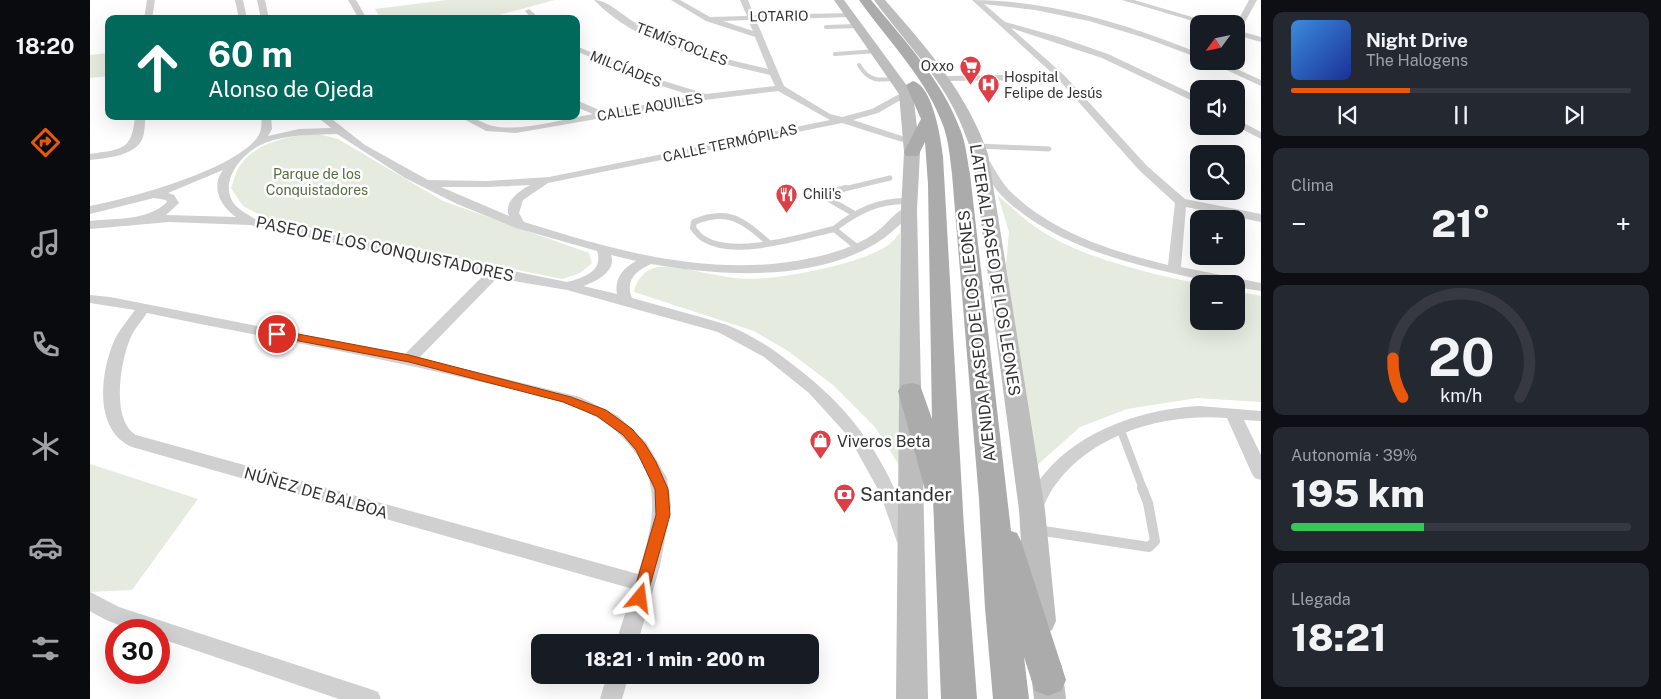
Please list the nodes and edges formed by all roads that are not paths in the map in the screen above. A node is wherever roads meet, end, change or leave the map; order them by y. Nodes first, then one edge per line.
1 (151, 0) edge
2 (239, 0) edge
3 (260, 0) edge
4 (352, 0) edge
5 (598, 0) edge
6 (675, 0) edge
7 (744, 0) edge
8 (840, 0) edge
9 (880, 0) edge
10 (1126, 0) edge
11 (1167, 0) edge
12 (1253, 0) edge
13 (977, 1) edge
14 (1163, 9) junction
15 (856, 10) edge
16 (529, 11) dead end
17 (149, 15) edge
18 (242, 15) edge
19 (263, 15) edge
20 (361, 15) edge
21 (532, 15) edge
22 (1245, 15) edge
23 (751, 16) junction
24 (1190, 17) edge
25 (708, 18) junction
26 (1001, 22) junction
27 (826, 27) dead end
28 (1048, 34) junction
29 (1245, 34) edge
30 (758, 35) junction
31 (1020, 39) junction
32 (1261, 40) edge
33 (580, 50) edge
34 (877, 52) junction
35 (1190, 53) edge
36 (835, 54) dead end
37 (768, 56) junction
38 (736, 64) junction
39 (859, 65) dead end
40 (1232, 70) edge
41 (773, 74) junction
42 (1062, 77) junction
43 (897, 78) junction
44 (946, 78) junction
45 (1261, 82) edge
46 (780, 88) junction
47 (906, 94) junction
48 (1190, 96) edge
49 (705, 97) junction
50 (580, 105) edge
51 (604, 115) junction
52 (929, 118) junction
53 (580, 119) edge
54 (967, 119) junction
55 (139, 120) edge
56 (266, 120) edge
57 (325, 120) edge
58 (473, 120) edge
59 (575, 120) edge
60 (840, 121) junction
61 (1245, 127) edge
62 (337, 131) junction
63 (1261, 136) edge
64 (260, 141) junction
65 (911, 147) junction
66 (1049, 149) dead end
67 (979, 150) junction
68 (90, 157) edge
69 (236, 159) junction
70 (961, 174) junction
71 (890, 178) dead end
72 (550, 180) junction
73 (421, 182) junction
74 (157, 194) junction
75 (1181, 202) junction
76 (909, 206) junction
77 (90, 210) edge
78 (853, 214) junction
79 (149, 217) junction
80 (1261, 218) edge
81 (251, 222) junction
82 (90, 224) edge
83 (520, 225) junction
84 (834, 229) junction
85 (769, 243) junction
86 (858, 248) junction
87 (602, 250) junction
88 (650, 260) junction
89 (1174, 269) junction
90 (494, 274) junction
91 (567, 286) junction
92 (1261, 287) edge
93 (90, 300) edge
94 (626, 300) junction
95 (144, 308) junction
96 (409, 359) junction
97 (910, 391) junction
98 (1232, 412) junction
99 (1261, 416) edge
100 (1120, 428) junction
101 (1261, 474) edge
102 (994, 499) junction
103 (1032, 520) junction
104 (949, 528) junction
105 (912, 562) junction
106 (644, 584) junction
107 (90, 601) edge
108 (629, 634) edge
109 (615, 684) edge
110 (1049, 690) edge
111 (370, 699) edge
112 (610, 699) edge
113 (912, 699) edge
114 (960, 699) edge
115 (1011, 699) edge

1 - 17 street
2 - 18 street
3 - 19 street
4 - 20 street
5 - 38 street, TEMÍSTOCLES
6 - 25 street
7 - 23 street
8 - 15 street, AVENIDA PASEO DE LOS LEONES
9 - 44 street, LATERAL PASEO DE LOS LEONES
10 - 14 street
11 - 14 street
12 - 22 street
13 - 26 street
13 - 35 street
14 - 24 street
15 - 23 street, LOTARIO
15 - 27 lane
15 - 34 street, AVENIDA PASEO DE LOS LEONES
15 - 52 main road, AVENIDA PASEO DE LOS LEONES
15 - 70 main road, AVENIDA PASEO DE LOS LEONES
16 - 21 street
23 - 25 street, LOTARIO
23 - 30 street
25 - 30 street
26 - 28 street
26 - 31 street
28 - 31 street
28 - 48 street
29 - 32 street
30 - 37 street
31 - 42 street
33 - 49 street, MILCÍADES
34 - 36 lane
34 - 43 street, AVENIDA PASEO DE LOS LEONES
37 - 38 street
37 - 41 street
38 - 41 street, TEMÍSTOCLES
39 - 43 lane
40 - 45 street
41 - 46 street
42 - 44 street
42 - 75 street
43 - 47 street, AVENIDA PASEO DE LOS LEONES
44 - 54 street, LATERAL PASEO DE LOS LEONES
46 - 49 street, CALLE AQUILES
46 - 60 street
47 - 60 street, CALLE TERMÓPILAS
47 - 65 street, AVENIDA PASEO DE LOS LEONES
49 - 51 street, CALLE AQUILES
50 - 51 street
51 - 53 street, CALLE AQUILES
52 - 65 main road
52 - 104 main road, AVENIDA PASEO DE LOS LEONES
54 - 67 street, LATERAL PASEO DE LOS LEONES
54 - 70 main road
55 - 68 street
56 - 64 street
57 - 62 street
58 - 59 street, CALLE AQUILES
60 - 65 street
60 - 72 street, CALLE TERMÓPILAS
61 - 63 street
62 - 64 street, PASEO DE LOS CONQUISTADORES
62 - 73 street
64 - 69 street, PASEO DE LOS CONQUISTADORES
65 - 76 street, AVENIDA PASEO DE LOS LEONES
66 - 67 lane
67 - 89 street
67 - 103 street, LATERAL PASEO DE LOS LEONES
69 - 74 street
69 - 81 street, PASEO DE LOS CONQUISTADORES
70 - 102 main road, AVENIDA PASEO DE LOS LEONES
71 - 78 lane
72 - 73 street, CALLE TERMÓPILAS
72 - 83 street, CALLE TERMÓPILAS
73 - 83 street
74 - 77 street
74 - 79 street
75 - 80 street
75 - 89 street
76 - 78 lane
76 - 86 street
76 - 97 street, AVENIDA PASEO DE LOS LEONES
78 - 84 lane
79 - 81 street
79 - 82 street
81 - 90 street, PASEO DE LOS CONQUISTADORES
83 - 87 street
84 - 85 lane
84 - 86 lane
85 - 85 lane
86 - 88 street
87 - 88 street
87 - 91 street, PASEO DE LOS CONQUISTADORES
88 - 94 street
89 - 92 street
90 - 91 street, PASEO DE LOS CONQUISTADORES
90 - 96 street
91 - 94 street, PASEO DE LOS CONQUISTADORES
93 - 95 street
94 - 105 street, PASEO DE LOS CONQUISTADORES
95 - 96 street
95 - 106 street, NÚÑEZ DE BALBOA
96 - 106 street
97 - 104 main road
97 - 105 street, AVENIDA PASEO DE LOS LEONES
98 - 99 street
98 - 100 street
98 - 101 street
100 - 103 street
100 - 103 lane
102 - 110 main road
102 - 115 main road, AVENIDA PASEO DE LOS LEONES
103 - 110 street, LATERAL PASEO DE LOS LEONES
104 - 114 main road, AVENIDA PASEO DE LOS LEONES
105 - 113 street, AVENIDA PASEO DE LOS LEONES
106 - 108 street
107 - 111 street
109 - 112 street

